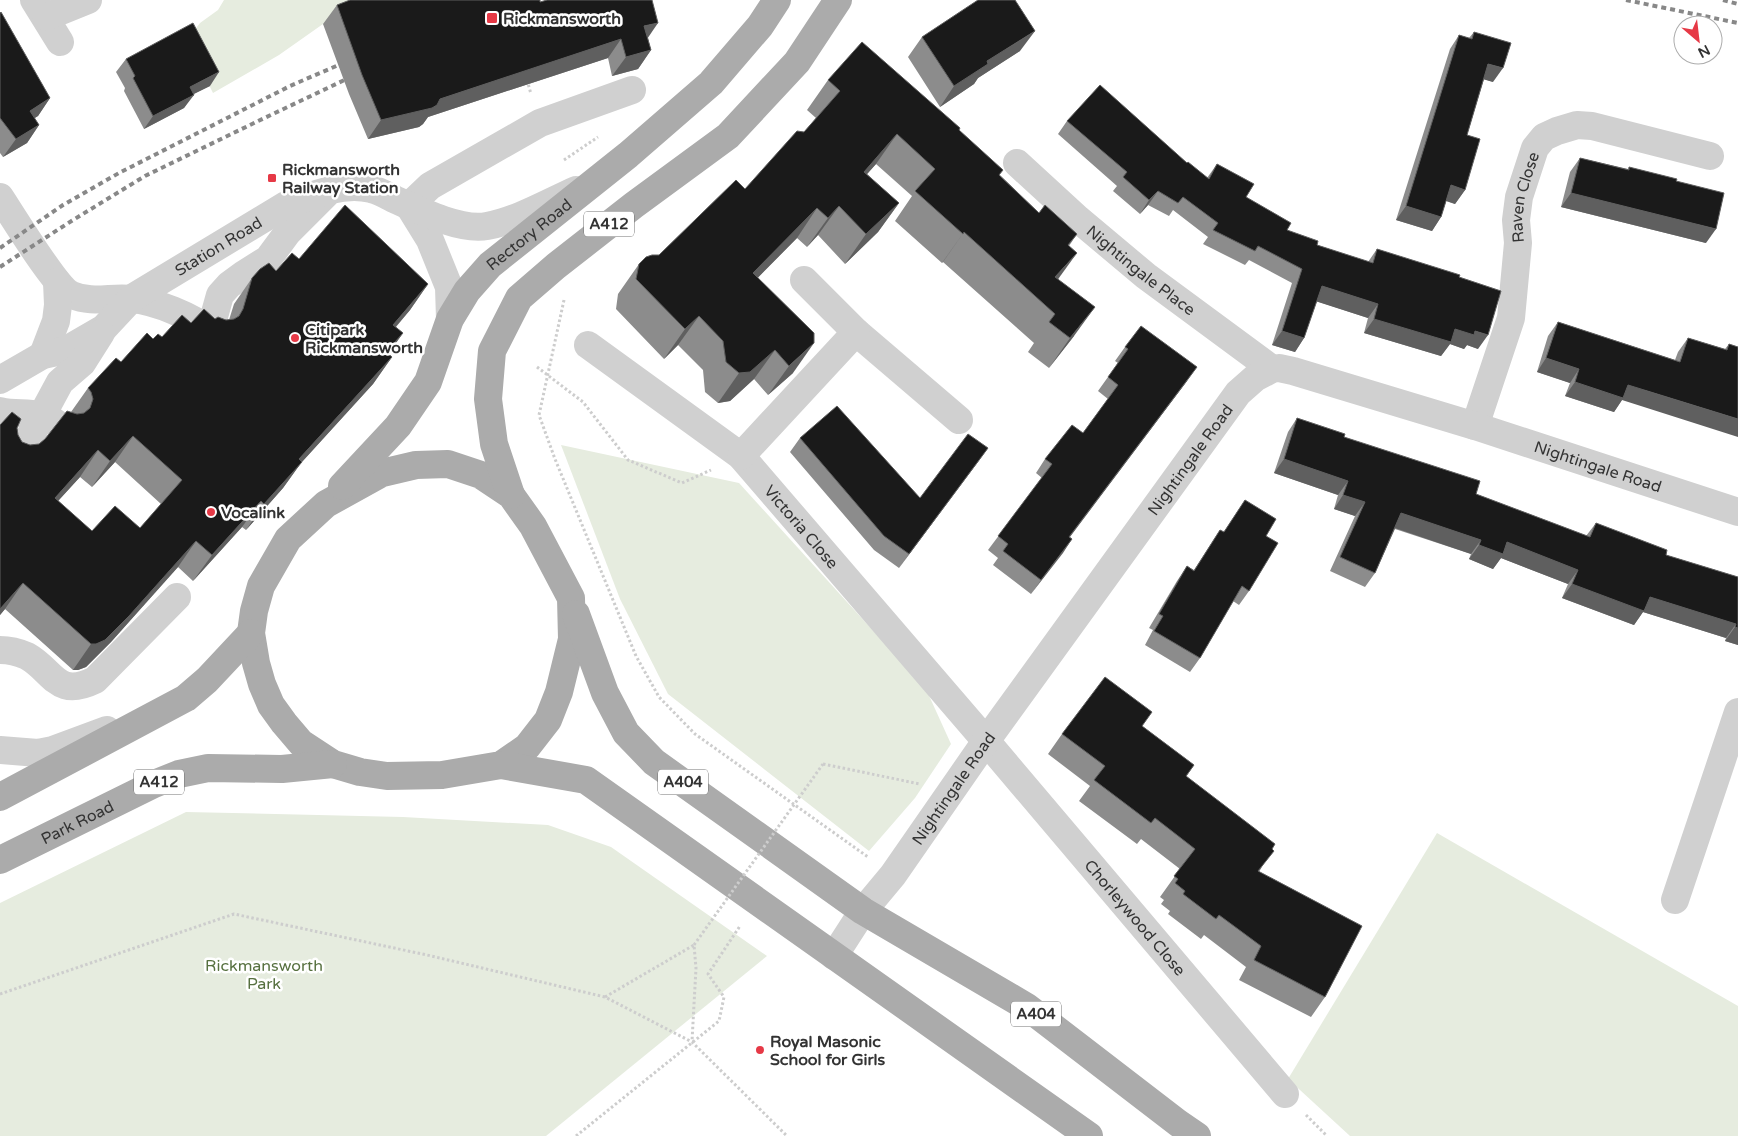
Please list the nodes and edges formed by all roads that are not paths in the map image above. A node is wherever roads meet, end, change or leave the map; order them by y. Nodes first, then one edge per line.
1 (88, 0) edge
2 (777, 0) edge
3 (838, 0) edge
4 (40, 9) edge
5 (60, 42) dead end
6 (632, 90) dead end
7 (1710, 156) dead end
8 (1017, 163) dead end
9 (600, 178) junction
10 (330, 190) junction
11 (0, 197) edge
12 (409, 206) junction
13 (804, 280) dead end
14 (57, 282) junction
15 (132, 298) junction
16 (450, 319) junction
17 (104, 328) junction
18 (856, 332) junction
19 (588, 345) dead end
20 (43, 355) junction
21 (1272, 370) junction
22 (0, 380) edge
23 (1, 411) edge
24 (959, 420) dead end
25 (50, 421) junction
26 (1475, 426) junction
27 (741, 456) junction
28 (511, 496) junction
29 (326, 504) junction
30 (1738, 512) edge
31 (177, 597) dead end
32 (571, 598) junction
33 (251, 633) junction
34 (0, 650) edge
35 (163, 710) junction
36 (1738, 712) edge
37 (986, 741) junction
38 (0, 750) edge
39 (333, 764) junction
40 (501, 764) junction
41 (0, 797) edge
42 (0, 860) edge
43 (1675, 900) dead end
44 (863, 911) junction
45 (834, 956) junction
46 (1285, 1094) dead end
47 (1089, 1136) edge
48 (1197, 1136) edge

1 - 4 street
2 - 9 main road, Rectory Road / A412
3 - 28 main road, A412
4 - 5 street
6 - 12 street
7 - 26 street, Raven Close
8 - 21 street, Nightingale Place
9 - 12 street, Station Road
9 - 16 main road, Rectory Road / A412
10 - 12 street, Station Road
10 - 15 street, Station Road
10 - 15 street
11 - 14 street
12 - 16 street
13 - 18 street
14 - 15 street
14 - 20 street
15 - 17 street, Station Road
16 - 29 main road, Rectory Road / A412
17 - 20 street, Station Road
17 - 25 street
18 - 24 street
18 - 27 street
19 - 27 street, Victoria Close
20 - 22 street, Station Road
21 - 26 street, Nightingale Road
21 - 37 street, Nightingale Road
23 - 25 street
23 - 25 street
26 - 30 street, Nightingale Road
27 - 37 street, Victoria Close
28 - 29 main road
28 - 32 main road
29 - 33 main road
31 - 34 street
32 - 40 main road
32 - 44 main road, A404
33 - 35 main road
33 - 39 main road
35 - 38 street
35 - 41 main road
36 - 43 street
37 - 44 street, Nightingale Road
37 - 46 street, Chorleywood Close
39 - 40 main road
39 - 42 main road, Park Road / A412
40 - 45 main road
44 - 45 street, Nightingale Road
44 - 48 main road, A404
45 - 47 main road

